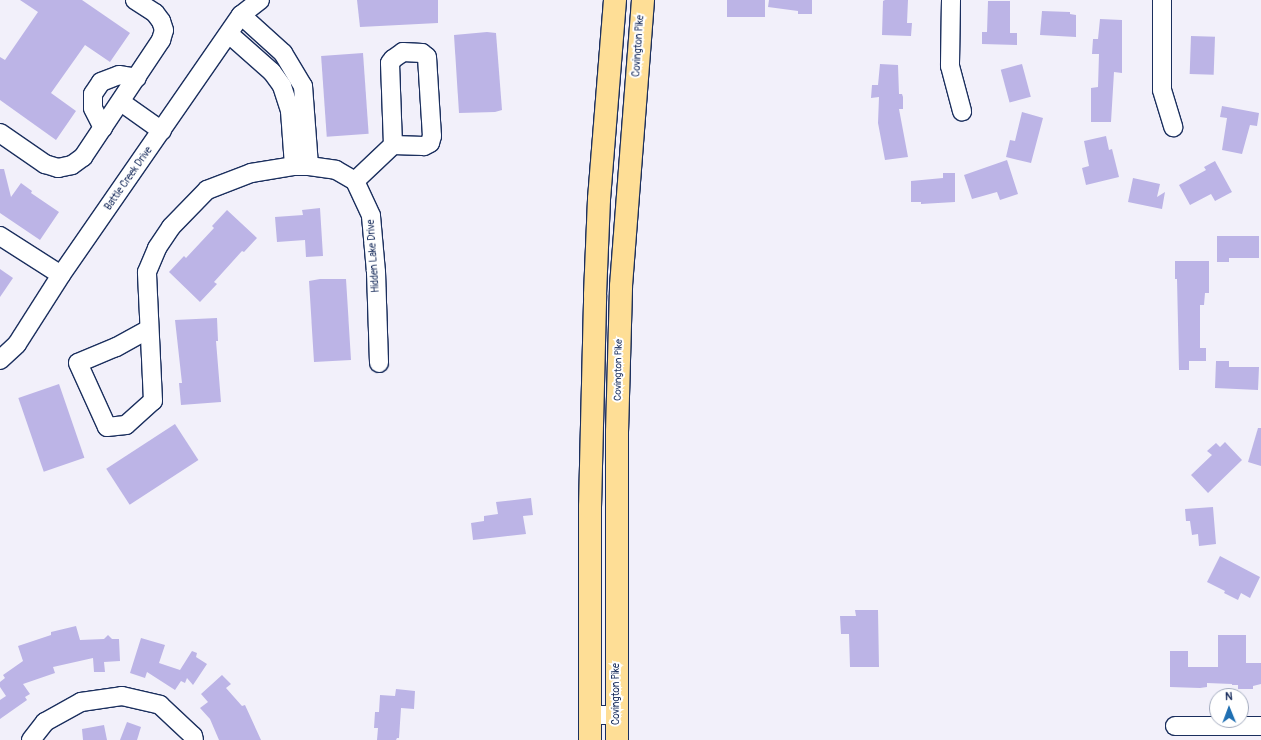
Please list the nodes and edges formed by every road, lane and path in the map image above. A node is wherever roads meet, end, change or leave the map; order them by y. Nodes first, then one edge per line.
1 (135, 0) edge
2 (260, 0) edge
3 (615, 0) edge
4 (643, 0) edge
5 (951, 0) edge
6 (1162, 0) edge
7 (241, 15) junction
8 (229, 34) junction
9 (137, 78) junction
10 (121, 102) junction
11 (962, 111) dead end
12 (1173, 127) dead end
13 (103, 128) junction
14 (162, 131) junction
15 (0, 133) edge
16 (393, 145) junction
17 (302, 166) junction
18 (355, 181) junction
19 (0, 236) edge
20 (61, 275) junction
21 (149, 329) junction
22 (594, 340) junction
23 (620, 340) junction
24 (0, 360) edge
25 (379, 363) dead end
26 (590, 715) junction
27 (617, 715) junction
28 (1175, 726) dead end
29 (1261, 726) edge
30 (31, 740) edge
31 (194, 740) edge
32 (590, 740) edge
33 (617, 740) edge

1 - 9 street
2 - 7 street, Battle Creek Drive
3 - 22 main road
4 - 23 main road, Covington Pike
5 - 11 street
6 - 12 street
7 - 8 street, Battle Creek Drive
7 - 17 street
8 - 14 street, Battle Creek Drive
8 - 17 street
9 - 10 street
9 - 13 street
10 - 13 street
10 - 14 street
13 - 15 street
14 - 20 street, Battle Creek Drive
16 - 16 street
16 - 18 street
17 - 18 street
17 - 21 street
18 - 25 street, Hidden Lake Drive
19 - 20 street
20 - 24 street, Battle Creek Drive
21 - 21 street
22 - 23 street
22 - 26 main road
23 - 27 main road, Covington Pike
26 - 27 street
26 - 32 main road
27 - 33 main road, Covington Pike
28 - 29 street
30 - 31 street

